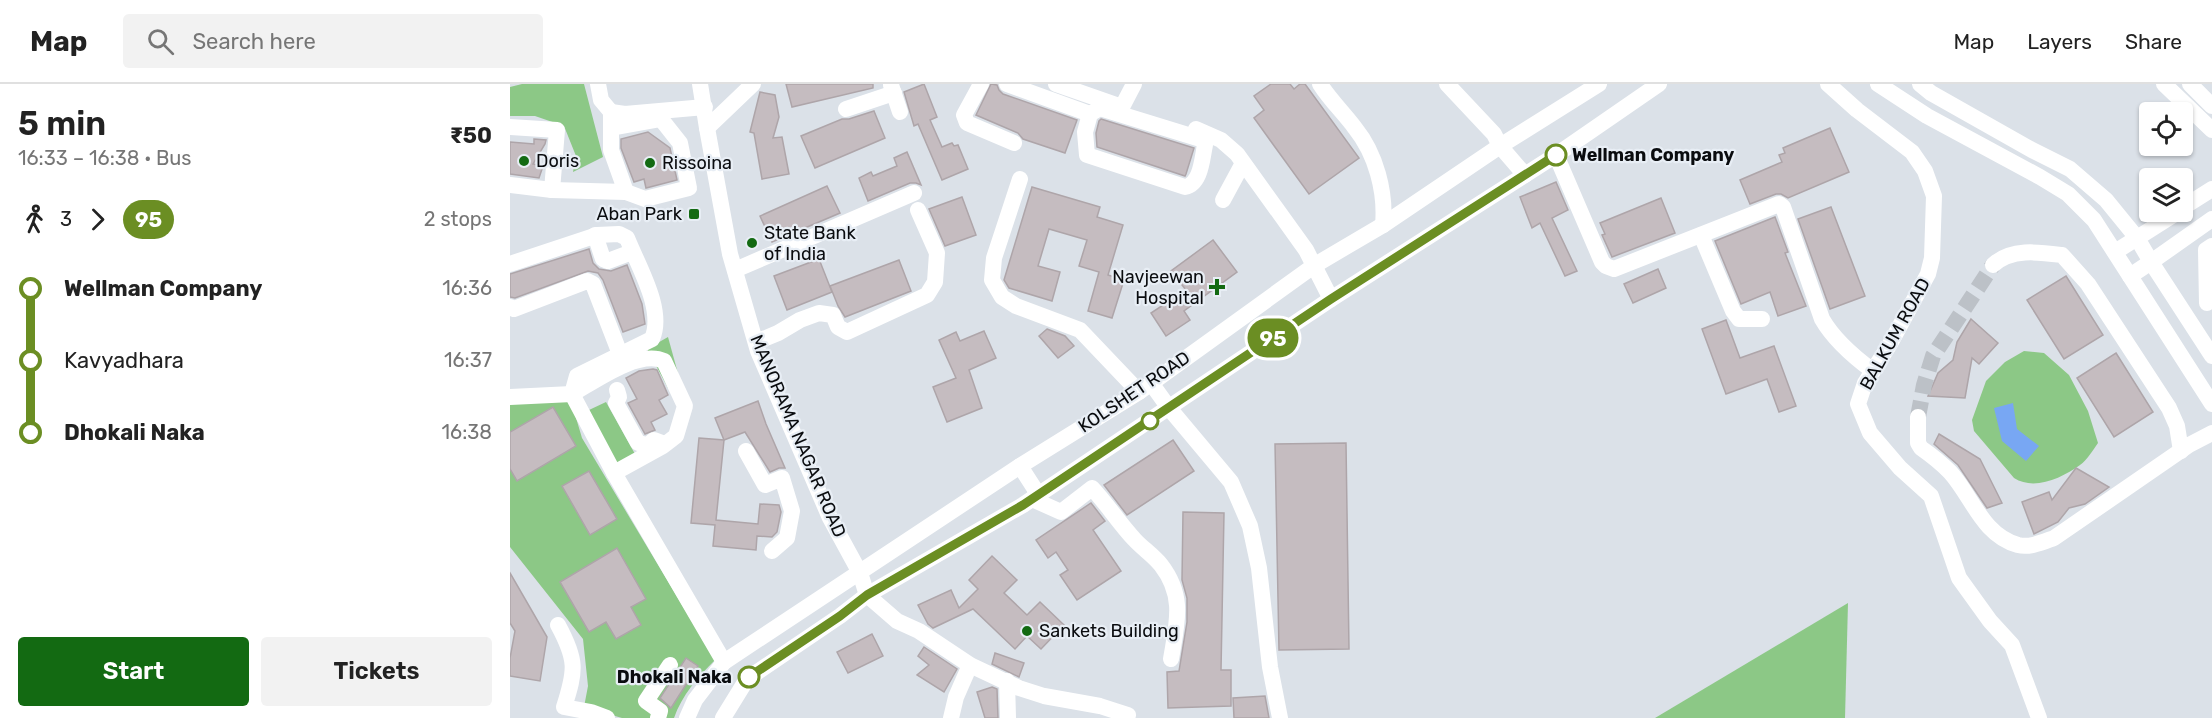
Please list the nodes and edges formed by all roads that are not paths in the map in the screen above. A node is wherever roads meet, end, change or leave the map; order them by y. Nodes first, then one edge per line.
1 (598, 84) edge
2 (700, 84) edge
3 (753, 84) edge
4 (981, 84) edge
5 (1056, 84) edge
6 (1134, 84) edge
7 (1320, 84) edge
8 (1447, 84) edge
9 (1599, 84) edge
10 (1659, 84) edge
11 (1828, 84) edge
12 (1878, 84) edge
13 (1920, 84) edge
14 (2190, 84) edge
15 (1016, 86) edge
16 (2173, 87) edge
17 (892, 89) edge
18 (2212, 106) edge
19 (705, 107) junction
20 (1122, 107) junction
21 (846, 109) dead end
22 (900, 112) dead end
23 (1089, 114) junction
24 (611, 120) junction
25 (510, 127) edge
26 (707, 129) junction
27 (2212, 130) edge
28 (1014, 143) dead end
29 (1500, 146) junction
30 (1556, 155) junction
31 (1243, 163) junction
32 (1525, 176) junction
33 (1020, 179) dead end
34 (510, 185) edge
35 (2212, 189) edge
36 (552, 190) junction
37 (626, 192) junction
38 (914, 193) dead end
39 (1223, 200) dead end
40 (2193, 201) edge
41 (918, 210) dead end
42 (2212, 219) edge
43 (2162, 222) edge
44 (1383, 225) junction
45 (595, 235) junction
46 (1701, 235) junction
47 (2137, 238) junction
48 (2212, 246) edge
49 (632, 252) junction
50 (2115, 252) junction
51 (2151, 262) junction
52 (510, 264) edge
53 (1315, 265) junction
54 (1993, 265) tunnel mouth
55 (735, 270) junction
56 (2130, 276) junction
57 (1331, 299) junction
58 (2207, 303) dead end
59 (510, 308) edge
60 (1762, 320) dead end
61 (756, 342) junction
62 (620, 354) junction
63 (2212, 356) edge
64 (1873, 371) junction
65 (1145, 387) junction
66 (618, 390) dead end
67 (572, 394) junction
68 (510, 397) edge
69 (2212, 405) edge
70 (1169, 408) junction
71 (1918, 417) tunnel mouth
72 (2212, 433) edge
73 (2212, 443) edge
74 (663, 446) junction
75 (2181, 451) junction
76 (746, 452) dead end
77 (806, 463) junction
78 (1020, 466) junction
79 (614, 473) junction
80 (782, 478) junction
81 (1035, 497) junction
82 (772, 551) dead end
83 (860, 573) junction
84 (867, 595) junction
85 (558, 625) dead end
86 (1171, 659) dead end
87 (724, 662) junction
88 (670, 665) dead end
89 (970, 665) junction
90 (1007, 681) junction
91 (596, 716) edge
92 (658, 718) edge
93 (687, 718) edge
94 (723, 718) edge
95 (951, 718) edge
96 (1008, 718) edge
97 (1127, 718) edge
98 (1280, 718) edge
99 (2039, 718) edge

1 - 24 street
2 - 19 street, MANORAMA NAGAR ROAD
3 - 26 street
4 - 28 street
5 - 20 street
6 - 20 street
7 - 44 street
8 - 29 street
9 - 29 street, KOLSHET ROAD
10 - 30 street, KOLSHET ROAD
11 - 64 street, BALKUM ROAD
12 - 50 street
13 - 47 street
14 - 18 street
15 - 23 street
16 - 27 street
17 - 21 street
17 - 22 street
19 - 24 street
19 - 26 street, MANORAMA NAGAR ROAD
20 - 31 street
23 - 23 street
24 - 37 street
24 - 37 street
25 - 36 street
26 - 55 street, MANORAMA NAGAR ROAD
29 - 32 street
29 - 44 street, KOLSHET ROAD
30 - 32 street, KOLSHET ROAD
30 - 46 street
31 - 39 street
31 - 53 street
32 - 57 street, KOLSHET ROAD
33 - 65 street
34 - 36 street
35 - 40 street
36 - 37 street
38 - 55 street
41 - 61 street
42 - 51 street
43 - 47 street
44 - 53 street, KOLSHET ROAD
45 - 49 street
45 - 49 street
45 - 52 street
46 - 60 street
46 - 64 street
47 - 50 street
47 - 51 street
48 - 58 street
49 - 62 street
50 - 56 street
51 - 56 street
51 - 63 street
53 - 57 street
53 - 65 street, KOLSHET ROAD
54 - 75 street
55 - 61 street, MANORAMA NAGAR ROAD
56 - 69 street
57 - 70 street, KOLSHET ROAD
59 - 62 street
61 - 77 street, MANORAMA NAGAR ROAD
62 - 67 street
64 - 99 street, BALKUM ROAD
65 - 70 street
65 - 78 street, KOLSHET ROAD
66 - 74 street
67 - 68 street
67 - 74 street
67 - 79 street
70 - 81 street, KOLSHET ROAD
70 - 98 street
71 - 75 street
72 - 75 street
73 - 75 street
74 - 79 street
76 - 80 street
77 - 80 street
77 - 83 street, MANORAMA NAGAR ROAD
78 - 81 street
78 - 83 street, KOLSHET ROAD
79 - 87 street
80 - 82 street
81 - 84 street, KOLSHET ROAD
81 - 86 street
83 - 84 street, MANORAMA NAGAR ROAD
83 - 87 street, KOLSHET ROAD
84 - 89 street
84 - 94 street, KOLSHET ROAD
85 - 91 street
87 - 93 street, KOLSHET ROAD
88 - 92 street
89 - 90 street
89 - 95 street
90 - 96 street
90 - 97 street

